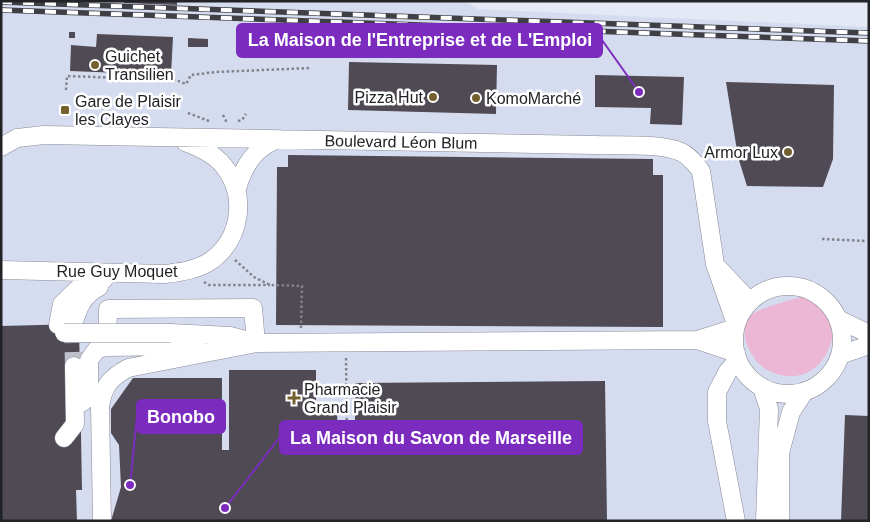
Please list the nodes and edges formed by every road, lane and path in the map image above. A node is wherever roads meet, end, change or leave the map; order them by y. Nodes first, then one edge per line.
1 (311, 68) dead end
2 (114, 73) dead end
3 (135, 74) dead end
4 (114, 78) junction
5 (135, 79) junction
6 (66, 90) dead end
7 (223, 115) dead end
8 (227, 125) dead end
9 (172, 137) junction
10 (280, 139) junction
11 (1, 147) edge
12 (237, 189) junction
13 (822, 239) dead end
14 (868, 241) dead end
15 (232, 258) dead end
16 (714, 264) junction
17 (4, 268) edge
18 (182, 272) junction
19 (126, 273) junction
20 (270, 285) junction
21 (750, 302) junction
22 (838, 319) junction
23 (736, 326) junction
24 (301, 329) dead end
25 (869, 334) edge
26 (230, 336) junction
27 (697, 340) junction
28 (328, 342) junction
29 (256, 343) junction
30 (869, 345) edge
31 (107, 347) junction
32 (840, 355) junction
33 (737, 357) junction
34 (74, 366) tunnel mouth
35 (762, 387) junction
36 (804, 392) junction
37 (81, 403) dead end
38 (64, 438) dead end
39 (347, 439) dead end
40 (102, 521) edge
41 (736, 521) edge
42 (765, 521) edge
43 (780, 521) edge

1 - 5 path
2 - 4 path
3 - 5 path
4 - 5 path
4 - 6 path
7 - 8 path
9 - 10 street, Boulevard Léon Blum
9 - 11 street, Boulevard Léon Blum
9 - 12 street, Rue Guy Moquet
10 - 12 street, Rue Guy Moquet
10 - 16 street, Boulevard Léon Blum
12 - 18 street, Rue Guy Moquet
13 - 14 path
15 - 20 path
16 - 21 street
16 - 23 street, Boulevard Léon Blum
17 - 19 street, Rue Guy Moquet
18 - 19 street, Rue Guy Moquet
18 - 20 path
19 - 26 street, bridge
20 - 24 path
21 - 22 street
21 - 23 street
22 - 25 street
22 - 32 street
23 - 27 street
23 - 33 street, Boulevard Léon Blum
26 - 29 street
26 - 31 street
27 - 28 street
27 - 33 street
28 - 29 street
28 - 39 path
29 - 31 street
29 - 40 street, bridge
30 - 32 street
31 - 37 street
32 - 36 street
33 - 35 street
33 - 41 street
34 - 38 street
35 - 36 street
35 - 42 street
36 - 43 street

